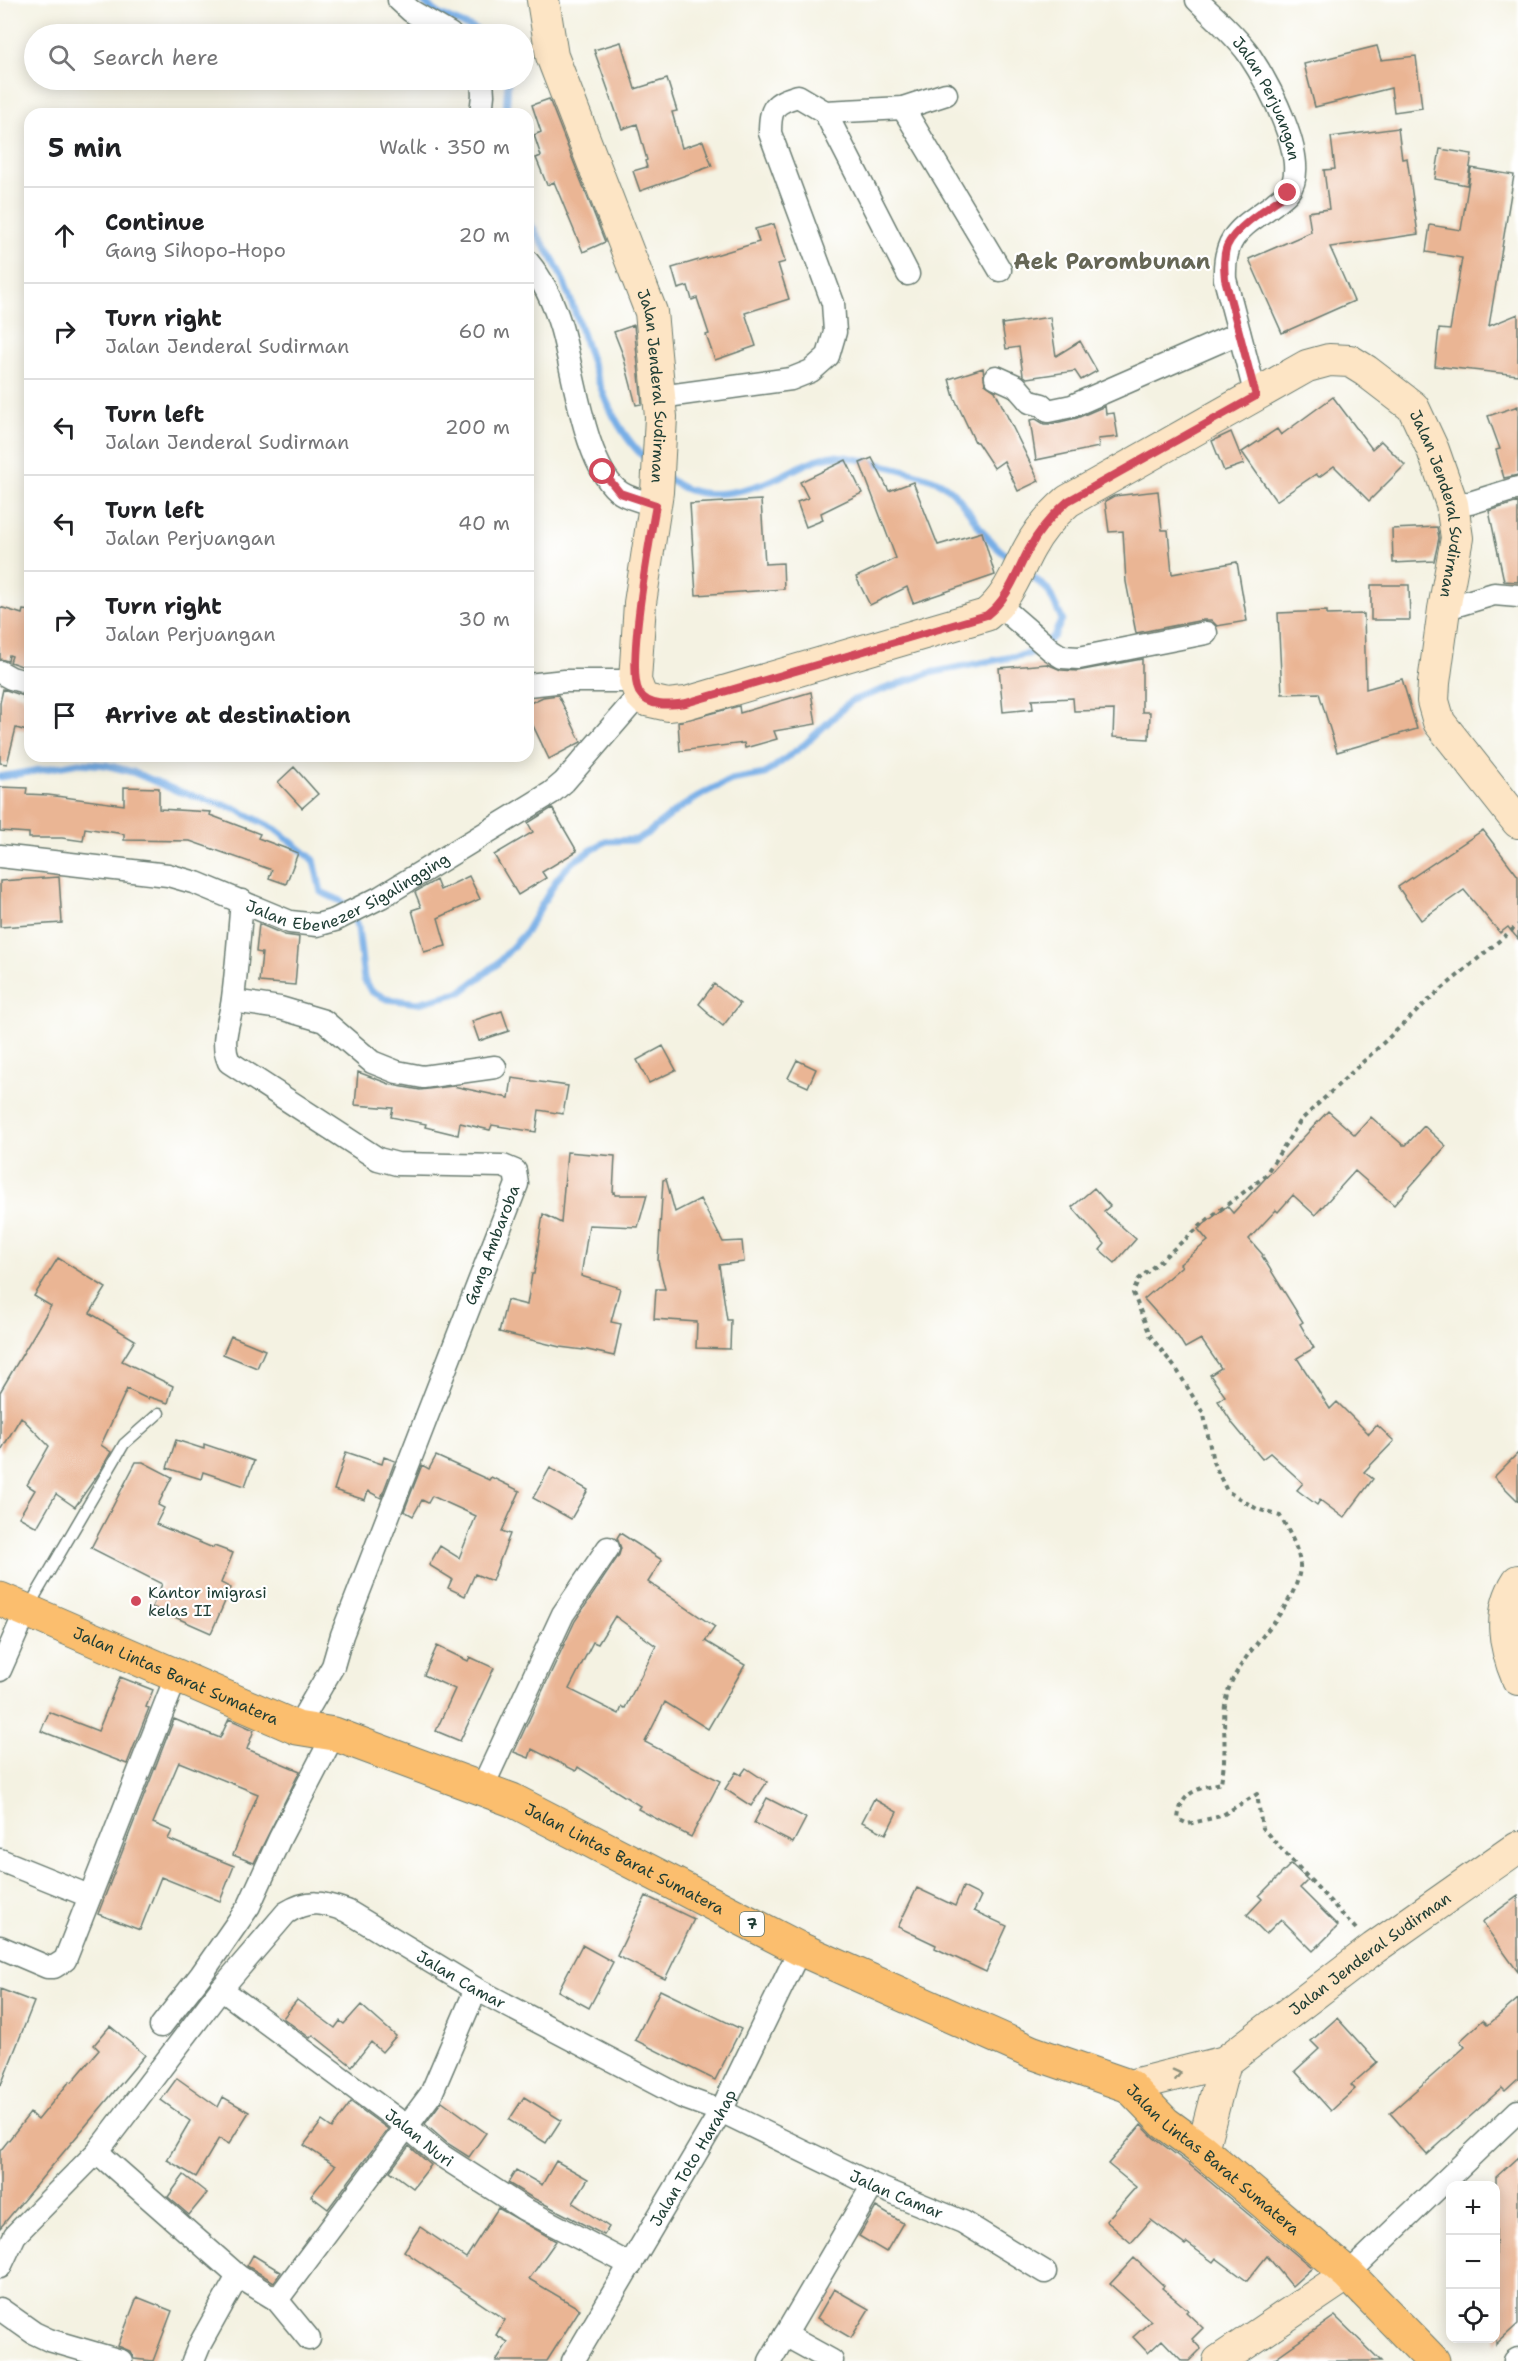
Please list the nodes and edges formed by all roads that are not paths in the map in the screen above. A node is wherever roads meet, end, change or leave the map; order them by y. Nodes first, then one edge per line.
1 (399, 0) edge
2 (543, 0) edge
3 (1197, 0) edge
4 (433, 24) edge
5 (483, 90) edge
6 (946, 94) dead end
7 (482, 108) edge
8 (903, 108) junction
9 (825, 112) junction
10 (534, 270) edge
11 (1000, 270) dead end
12 (908, 274) dead end
13 (1239, 333) junction
14 (996, 377) dead end
15 (1256, 396) junction
16 (661, 407) junction
17 (1518, 488) edge
18 (656, 499) junction
19 (1452, 504) junction
20 (1518, 596) edge
21 (1004, 598) junction
22 (1444, 609) junction
23 (1206, 633) dead end
24 (0, 672) edge
25 (24, 681) edge
26 (534, 684) edge
27 (637, 687) junction
28 (1518, 822) edge
29 (0, 856) edge
30 (242, 901) junction
31 (233, 1001) junction
32 (495, 1067) dead end
33 (159, 1413) dead end
34 (608, 1548) dead end
35 (1518, 1581) edge
36 (13, 1605) edge
37 (0, 1670) edge
38 (176, 1677) junction
39 (1518, 1679) edge
40 (297, 1728) junction
41 (334, 1734) junction
42 (482, 1788) junction
43 (1518, 1847) edge
44 (0, 1860) edge
45 (89, 1896) junction
46 (0, 1947) edge
47 (800, 1949) junction
48 (221, 1989) junction
49 (476, 1989) junction
50 (161, 2026) dead end
51 (1225, 2062) junction
52 (1129, 2086) junction
53 (721, 2111) junction
54 (1518, 2111) edge
55 (406, 2126) junction
56 (1202, 2150) junction
57 (97, 2152) junction
58 (873, 2185) junction
59 (631, 2265) junction
60 (0, 2267) edge
61 (1045, 2272) dead end
62 (1348, 2274) junction
63 (238, 2276) junction
64 (278, 2300) junction
65 (0, 2309) edge
66 (785, 2335) junction
67 (309, 2339) dead end
68 (121, 2361) edge
69 (193, 2361) edge
70 (573, 2361) edge
71 (770, 2361) edge
72 (832, 2361) edge
73 (1219, 2361) edge
74 (1433, 2361) edge

1 - 4 street
2 - 16 main road, Jalan Jenderal Sudirman
3 - 13 street, Jalan Perjuangan
5 - 7 street
6 - 8 street
8 - 9 street
8 - 11 street
9 - 12 street
9 - 16 street
10 - 18 street
13 - 14 street
13 - 15 street, Jalan Perjuangan
15 - 19 main road, Jalan Jenderal Sudirman
15 - 21 main road, Jalan Jenderal Sudirman
16 - 18 main road, Jalan Jenderal Sudirman
17 - 19 street
18 - 27 main road, Jalan Jenderal Sudirman
19 - 22 main road, Jalan Jenderal Sudirman
20 - 22 street
21 - 23 street
21 - 27 main road
22 - 28 main road, Jalan Jenderal Sudirman
24 - 25 street
26 - 27 street
27 - 30 street, Jalan Ebenezer Sigalingging
29 - 30 street, Jalan Ebenezer Sigalingging
30 - 31 street, Gang Ambaroba
31 - 32 street
31 - 40 street, Gang Ambaroba
33 - 36 lane
34 - 42 street
35 - 39 main road
36 - 37 street
36 - 38 highway, Jalan Lintas Barat Sumatera / 7
38 - 40 highway, Jalan Lintas Barat Sumatera / 7
38 - 45 street
40 - 41 highway, Jalan Lintas Barat Sumatera / 7
41 - 42 highway, Jalan Lintas Barat Sumatera / 7
41 - 50 street
42 - 47 highway, Jalan Lintas Barat Sumatera / 7
43 - 51 main road, Jalan Jenderal Sudirman
44 - 45 street
45 - 46 street
47 - 52 highway, Jalan Lintas Barat Sumatera / 7
47 - 53 street, Jalan Toto Harahap
48 - 49 street, Jalan Camar
48 - 55 street, Jalan Nuri
48 - 57 street, Jalan Camar
49 - 53 street, Jalan Camar
49 - 55 street
52 -> 51 main road, Jalan Jenderal Sudirman
51 - 56 main road
52 - 56 highway, Jalan Lintas Barat Sumatera / 7
53 - 58 street, Jalan Camar
53 - 59 street, Jalan Toto Harahap
54 - 62 street
55 - 59 street, Jalan Nuri
55 - 64 street
56 - 62 highway, Jalan Lintas Barat Sumatera / 7
57 - 60 street, Jalan Camar
57 - 63 street
58 - 61 street, Jalan Camar
58 - 66 street
59 - 70 street, Jalan Toto Harahap
62 - 73 main road
62 - 74 highway, Jalan Lintas Barat Sumatera / 7
63 - 64 street
63 - 69 street
64 - 67 street
65 - 68 street
66 - 71 street
66 - 72 street

